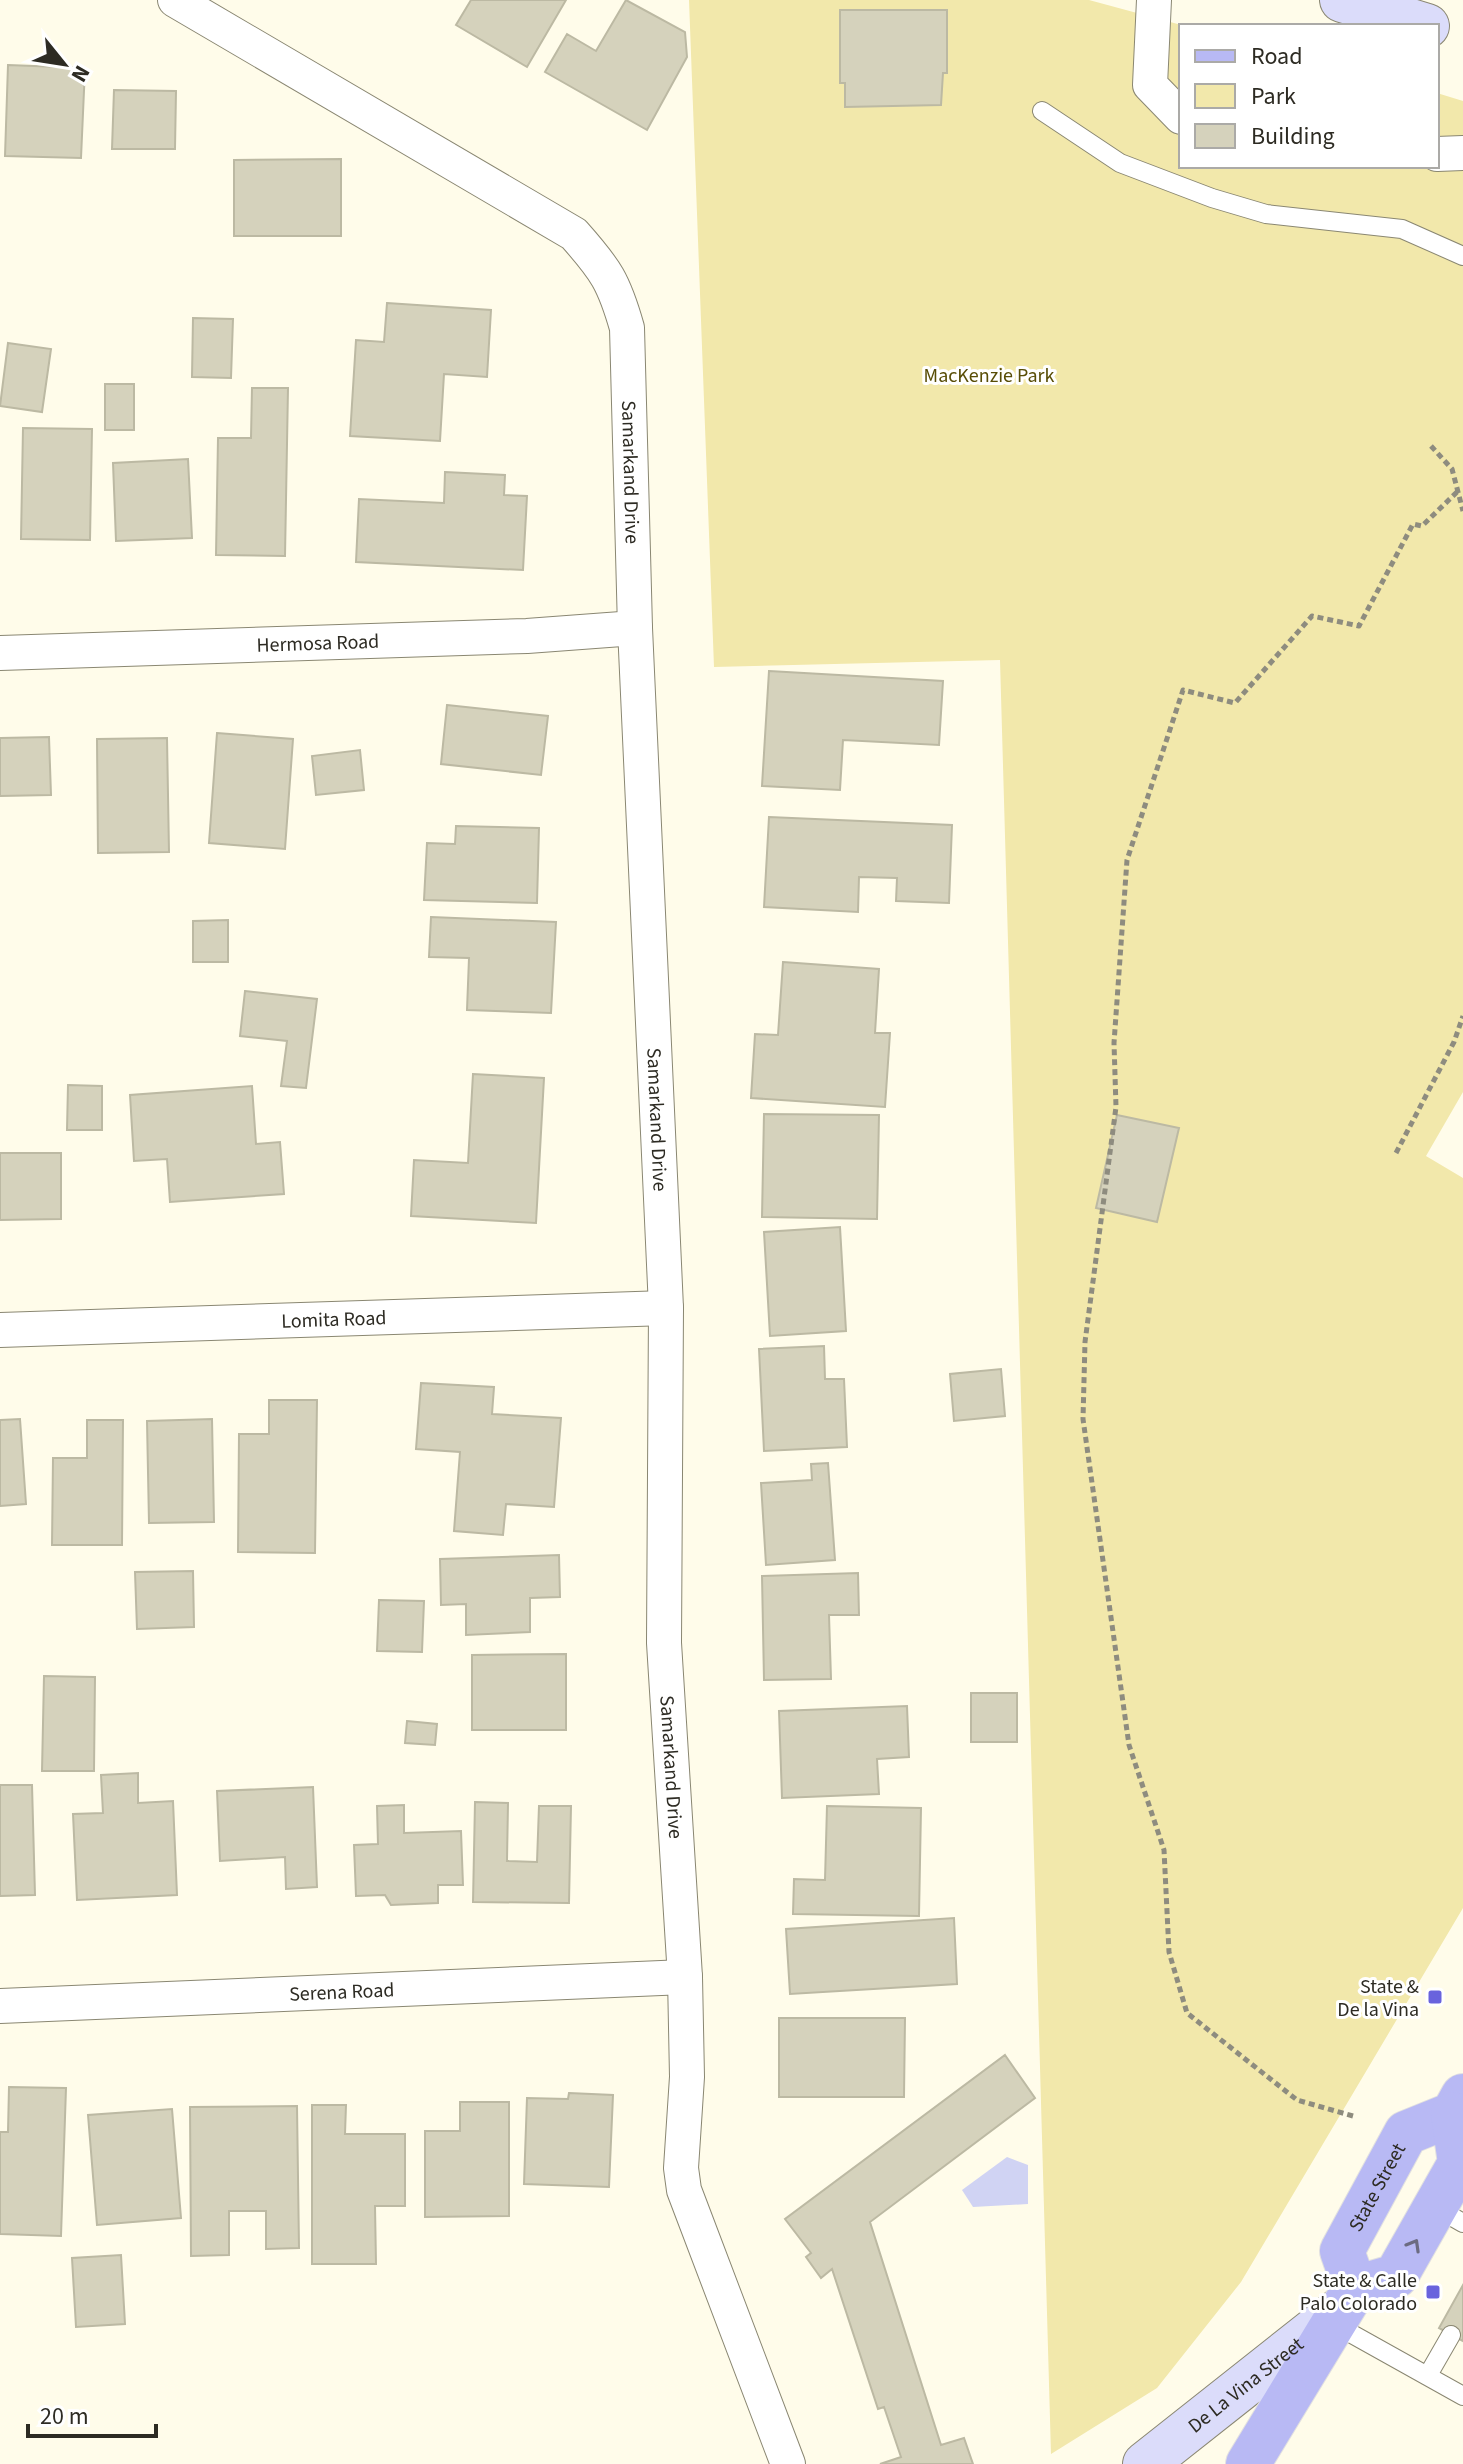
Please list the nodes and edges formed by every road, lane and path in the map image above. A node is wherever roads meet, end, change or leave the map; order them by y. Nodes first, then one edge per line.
1 (175, 0) edge
2 (1154, 0) edge
3 (1342, 0) edge
4 (1420, 24) edge
5 (1439, 30) edge
6 (1463, 37) edge
7 (1042, 111) dead end
8 (1179, 115) edge
9 (1463, 153) edge
10 (1439, 154) edge
11 (1463, 256) edge
12 (1431, 446) dead end
13 (1457, 492) junction
14 (1463, 511) edge
15 (635, 628) junction
16 (0, 653) edge
17 (1463, 1016) edge
18 (1396, 1153) dead end
19 (666, 1308) junction
20 (0, 1330) edge
21 (685, 1977) junction
22 (0, 2006) edge
23 (1458, 2105) edge
24 (1353, 2116) dead end
25 (1449, 2215) edge
26 (1345, 2306) junction
27 (1451, 2335) dead end
28 (1428, 2375) junction
29 (1461, 2389) edge
30 (788, 2464) edge
31 (1145, 2464) edge
32 (1248, 2464) edge

1 - 15 street, Samarkand Drive
2 - 8 street
3 - 4 street
5 - 6 street
7 - 11 lane
9 - 10 street
12 - 13 path
13 - 14 path
13 - 24 path
15 - 16 street, Hermosa Road
15 - 19 street, Samarkand Drive
17 - 18 path
19 - 20 street, Lomita Road
19 - 21 street, Samarkand Drive
21 - 22 street, Serena Road
21 - 30 street, Samarkand Drive
23 - 25 main road, State Street
23 - 26 main road, State Street
26 -> 25 main road, State Street
26 - 28 lane
26 - 31 street, De La Vina Street
26 - 32 main road
27 - 28 lane
28 - 29 lane

